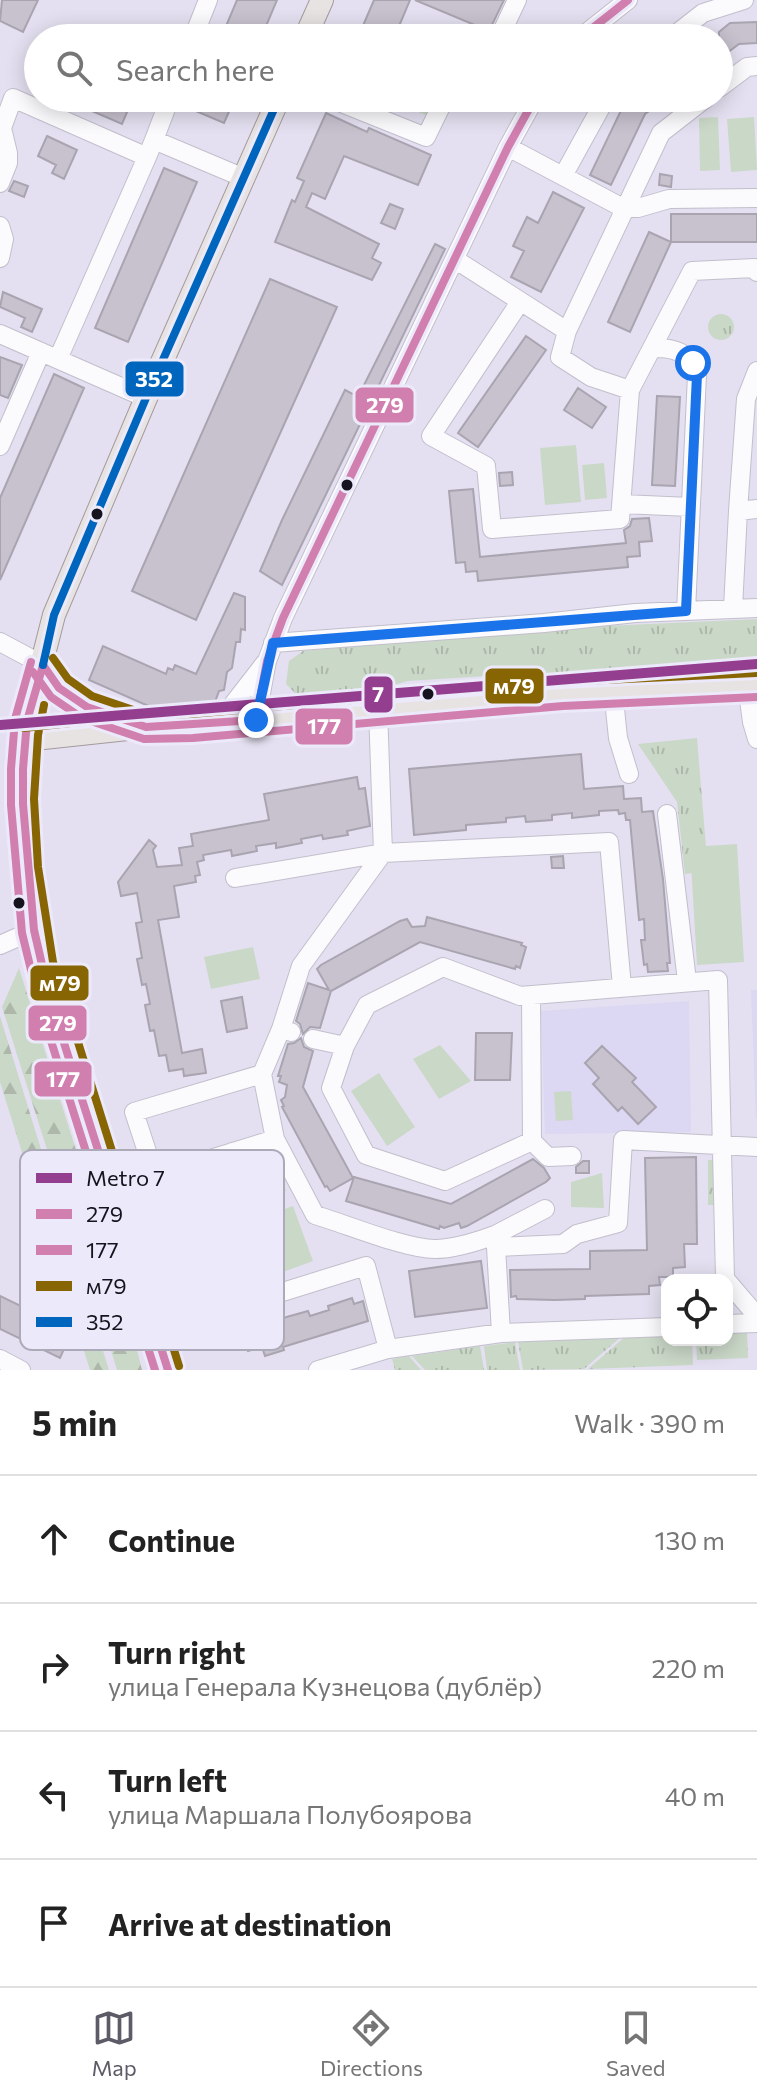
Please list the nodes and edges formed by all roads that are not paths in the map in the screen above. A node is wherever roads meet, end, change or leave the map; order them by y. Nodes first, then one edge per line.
1 (208, 0) edge
2 (322, 0) edge
3 (517, 0) edge
4 (628, 0) edge
5 (744, 0) edge
6 (199, 24) edge
7 (311, 24) edge
8 (506, 24) edge
9 (598, 24) edge
10 (689, 24) edge
11 (757, 66) edge
12 (733, 78) edge
13 (24, 102) edge
14 (51, 112) edge
15 (164, 112) edge
16 (273, 112) edge
17 (364, 112) edge
18 (438, 112) edge
19 (527, 112) edge
20 (598, 112) edge
21 (688, 112) edge
22 (508, 147) junction
23 (150, 148) junction
24 (563, 176) junction
25 (244, 178) junction
26 (0, 183) edge
27 (757, 198) edge
28 (623, 208) junction
29 (0, 226) edge
30 (0, 258) edge
31 (456, 260) junction
32 (757, 272) edge
33 (520, 302) junction
34 (567, 331) junction
35 (0, 334) edge
36 (652, 348) junction
37 (50, 356) junction
38 (757, 371) edge
39 (630, 390) junction
40 (146, 398) junction
41 (0, 446) edge
42 (622, 504) junction
43 (690, 507) junction
44 (748, 510) edge
45 (733, 608) junction
46 (757, 608) edge
47 (686, 611) junction
48 (0, 642) edge
49 (270, 652) junction
50 (43, 665) junction
51 (752, 685) edge
52 (613, 690) junction
53 (378, 709) junction
54 (283, 718) junction
55 (256, 720) junction
56 (210, 724) junction
57 (146, 727) junction
58 (757, 739) edge
59 (25, 740) junction
60 (629, 774) dead end
61 (667, 814) dead end
62 (383, 853) junction
63 (235, 878) dead end
64 (34, 930) junction
65 (0, 945) edge
66 (687, 981) junction
67 (622, 987) junction
68 (531, 995) junction
69 (313, 1039) dead end
70 (345, 1046) junction
71 (262, 1074) junction
72 (275, 1139) junction
73 (532, 1141) junction
74 (723, 1147) junction
75 (757, 1147) edge
76 (99, 1150) edge
77 (150, 1150) edge
78 (239, 1150) edge
79 (281, 1150) edge
80 (284, 1156) edge
81 (572, 1156) dead end
82 (545, 1209) dead end
83 (496, 1241) junction
84 (726, 1274) edge
85 (284, 1284) edge
86 (733, 1288) edge
87 (757, 1316) edge
88 (757, 1323) edge
89 (733, 1324) edge
90 (658, 1327) edge
91 (501, 1333) junction
92 (388, 1349) junction
93 (162, 1350) edge
94 (0, 1359) edge
95 (21, 1370) edge
96 (168, 1370) edge
97 (318, 1370) edge

1 - 6 street
2 - 7 main road
3 - 8 street
4 - 9 street
5 - 10 street
11 - 12 street
13 - 26 street
14 - 23 street
15 - 23 street
16 - 25 main road
17 - 18 street
19 - 22 street
20 - 24 street
21 - 28 street
22 - 24 street
22 - 31 street
23 - 25 street
23 - 37 street
24 - 28 street
25 - 40 main road
27 - 28 street
28 - 34 street
29 - 30 street
31 - 33 street
31 - 49 street
32 - 36 street
33 - 34 street
33 - 42 street
34 - 39 street
35 - 37 street
36 - 39 street
36 - 43 street
37 - 40 street
37 - 41 street
38 - 44 street
39 - 42 street
40 - 50 main road
42 - 43 street
43 - 47 street
44 - 45 street
45 - 46 street
45 - 47 street
47 - 49 street
48 - 50 street
49 - 54 street
49 - 55 street
49 - 56 street
50 - 57 main road
50 - 59 main road
51 - 52 main road
51 - 58 street
52 - 53 main road
52 - 60 street
53 - 54 main road
53 - 62 street
54 - 55 main road
55 - 56 main road
56 - 57 main road
57 - 59 main road
59 - 64 main road
61 - 66 street
62 - 63 street
62 - 67 street
62 - 71 street
64 - 65 street
64 - 76 main road
66 - 67 street
66 - 74 street
67 - 68 street
68 - 70 street
68 - 73 street
69 - 70 street
70 - 73 street
71 - 72 street
71 - 77 street
72 - 78 street
72 - 79 street
73 - 81 street
74 - 75 street
74 - 83 street
74 - 84 street
80 - 83 street
82 - 83 street
83 - 91 street
85 - 92 street
86 - 87 street
88 - 89 street
90 - 91 street
91 - 92 street
92 - 97 street
93 - 96 main road
94 - 95 street

